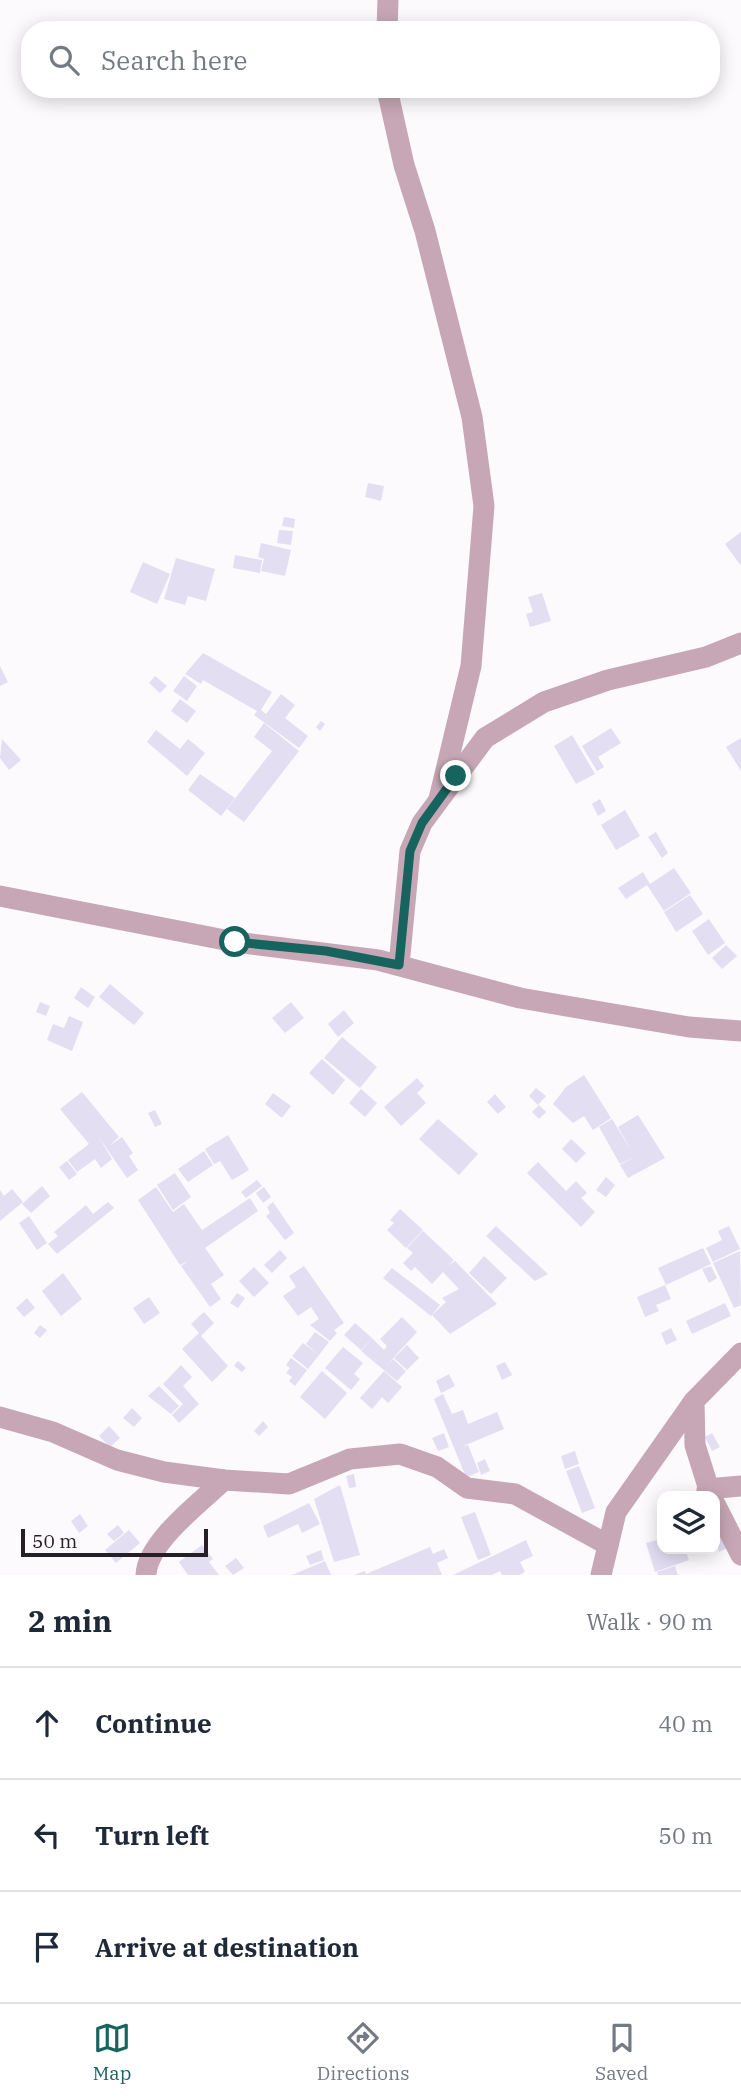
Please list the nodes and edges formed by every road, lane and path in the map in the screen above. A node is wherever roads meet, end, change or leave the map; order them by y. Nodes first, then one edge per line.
1 (388, 0) edge
2 (387, 21) edge
3 (389, 98) edge
4 (741, 643) edge
5 (439, 799) junction
6 (0, 897) edge
7 (399, 965) junction
8 (740, 1029) edge
9 (741, 1353) edge
10 (694, 1401) junction
11 (0, 1417) edge
12 (224, 1480) junction
13 (741, 1486) edge
14 (709, 1491) edge
15 (720, 1494) edge
16 (720, 1514) edge
17 (608, 1545) junction
18 (741, 1555) edge
19 (146, 1575) edge
20 (601, 1575) edge

1 - 2 street
3 - 5 street
4 - 5 street
5 - 7 street
6 - 7 street
7 - 8 street
9 - 10 street
10 - 14 street
10 - 17 street
11 - 12 street
12 - 17 street
12 - 19 street
13 - 15 street
16 - 18 street
17 - 20 street

